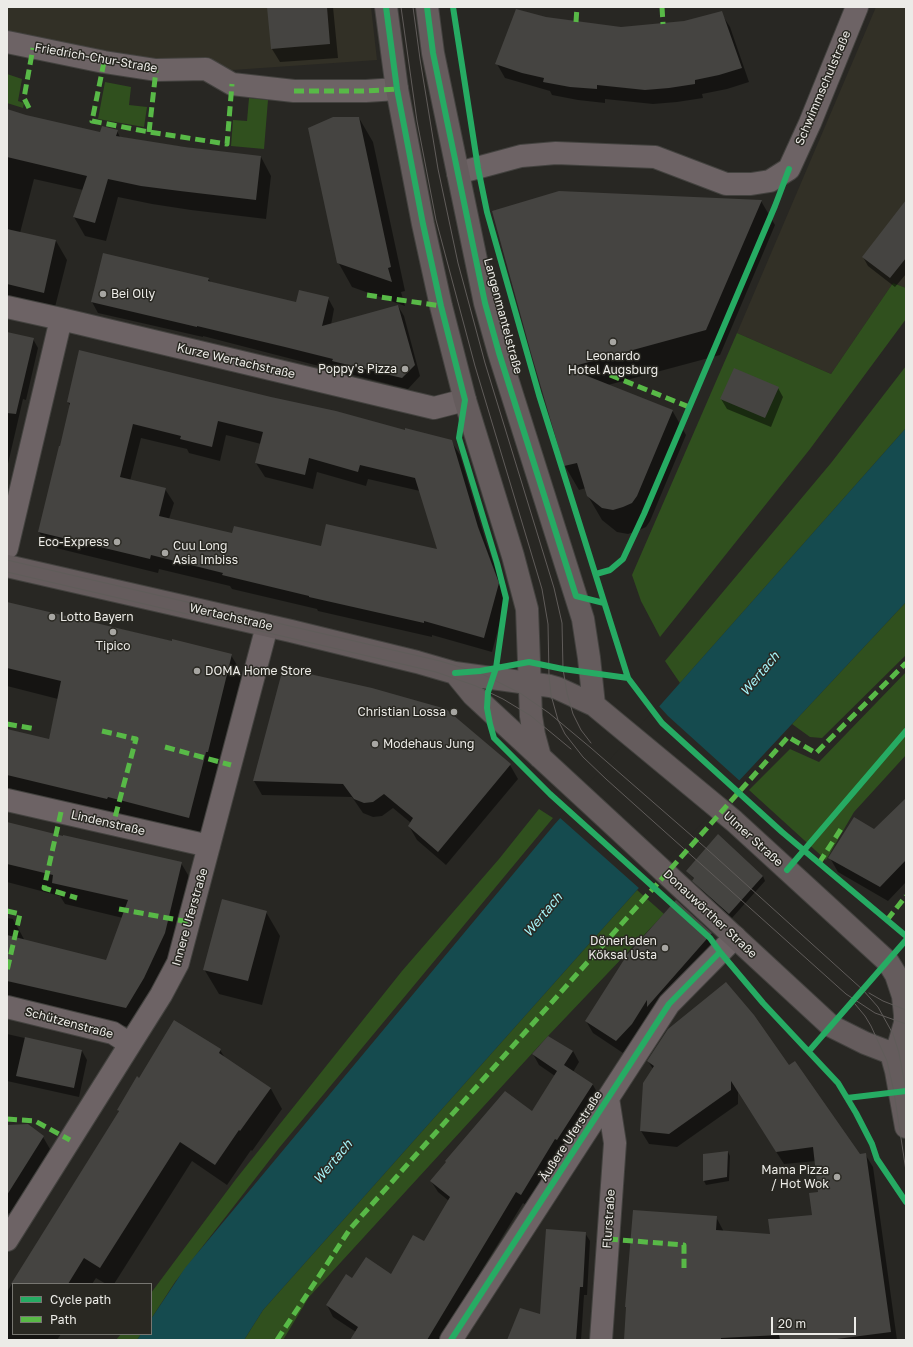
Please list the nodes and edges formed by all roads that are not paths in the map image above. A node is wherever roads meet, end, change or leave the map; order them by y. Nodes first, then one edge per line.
1 (386, 7) edge
2 (428, 7) edge
3 (857, 7) edge
4 (7, 42) edge
5 (397, 89) junction
6 (458, 173) junction
7 (7, 307) edge
8 (61, 319) junction
9 (465, 400) junction
10 (7, 548) edge
11 (7, 566) edge
12 (268, 626) junction
13 (455, 673) junction
14 (530, 684) junction
15 (594, 705) junction
16 (540, 758) junction
17 (7, 800) edge
18 (209, 846) junction
19 (735, 937) junction
20 (901, 977) edge
21 (7, 1007) edge
22 (130, 1044) junction
23 (899, 1053) edge
24 (608, 1098) junction
25 (906, 1127) edge
26 (10, 1230) edge
27 (451, 1340) edge
28 (601, 1340) edge

1 - 5 main road
2 - 6 main road, Langenmantelstraße
3 - 6 street, Schwimmschulstraße
4 - 5 street, Friedrich-Chur-Straße
5 - 9 main road
6 - 15 main road, Langenmantelstraße
7 - 8 street, Kurze Wertachstraße
8 - 9 street, Kurze Wertachstraße
8 - 10 street
9 - 14 main road
11 - 12 main road, Wertachstraße
12 - 13 main road, Wertachstraße
12 - 18 street, Innere Uferstraße
13 - 14 main road, Wertachstraße
13 - 16 main road
14 - 15 main road, Wertachstraße
14 - 16 main road
15 - 20 main road, Ulmer Straße
16 - 19 main road, Donauwörther Straße
17 - 18 street, Lindenstraße
18 - 22 street, Innere Uferstraße
19 - 23 main road, Donauwörther Straße
19 - 24 street, Äußere Uferstraße
20 - 23 main road
21 - 22 street, Schützenstraße
22 - 26 street, Innere Uferstraße
23 - 25 main road
24 - 27 street, Äußere Uferstraße
24 - 28 street, Flurstraße

